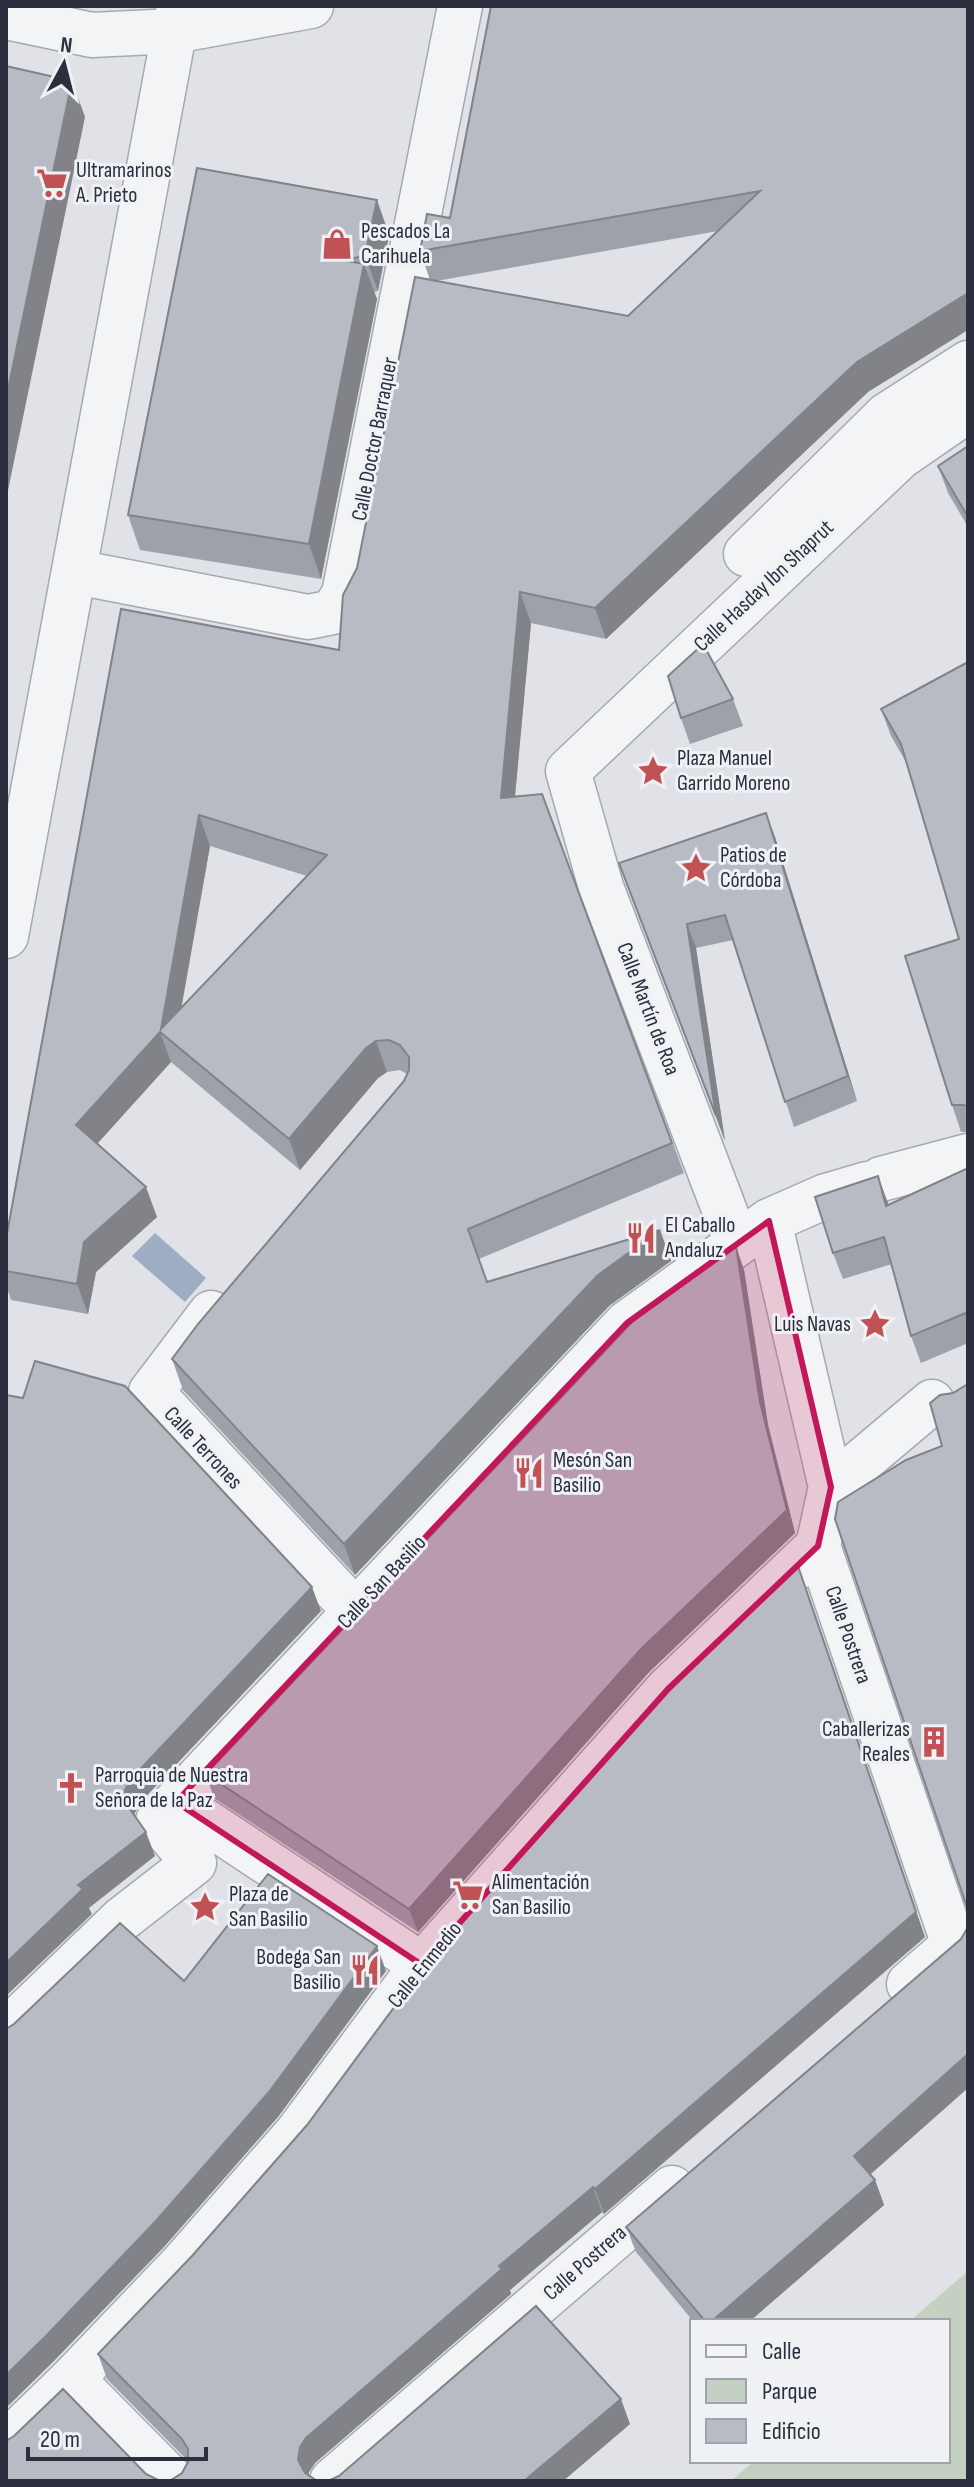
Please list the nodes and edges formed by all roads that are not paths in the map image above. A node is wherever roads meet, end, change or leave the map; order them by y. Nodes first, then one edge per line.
1 (311, 6) edge
2 (460, 6) edge
3 (6, 17) edge
4 (176, 19) edge
5 (968, 363) edge
6 (968, 410) edge
7 (746, 554) dead end
8 (76, 572) junction
9 (568, 771) joint
10 (6, 936) edge
11 (968, 1156) edge
12 (753, 1232) junction
13 (238, 1281) edge
14 (950, 1395) edge
15 (831, 1487) junction
16 (818, 1546) junction
17 (355, 1611) junction
18 (176, 1802) junction
19 (422, 1965) junction
20 (883, 2007) edge
21 (6, 2031) edge
22 (703, 2162) edge
23 (72, 2379) junction
24 (6, 2443) edge
25 (173, 2481) edge
26 (332, 2481) edge

1 - 4 street
2 - 8 street, Calle Doctor Barraquer
3 - 4 street
4 - 8 street
5 - 7 street, Calle Hasday Ibn Shaprut
6 - 9 street, Calle Hasday Ibn Shaprut
8 - 10 street
9 - 12 street, Calle Martín de Roa
11 - 12 street, Calle San Basilio
12 - 15 street, Calle Martín de Roa
12 - 17 street, Calle San Basilio
13 - 17 street, Calle Terrones
14 - 15 street
15 - 16 street
16 - 19 street, Calle Enmedio
16 - 20 street, Calle Postrera
17 - 18 street, Calle San Basilio
18 - 19 street
18 - 21 street, Calle San Basilio
19 - 23 street, Calle Enmedio
22 - 26 street, Calle Postrera
23 - 24 street, Calle Enmedio
23 - 25 street

